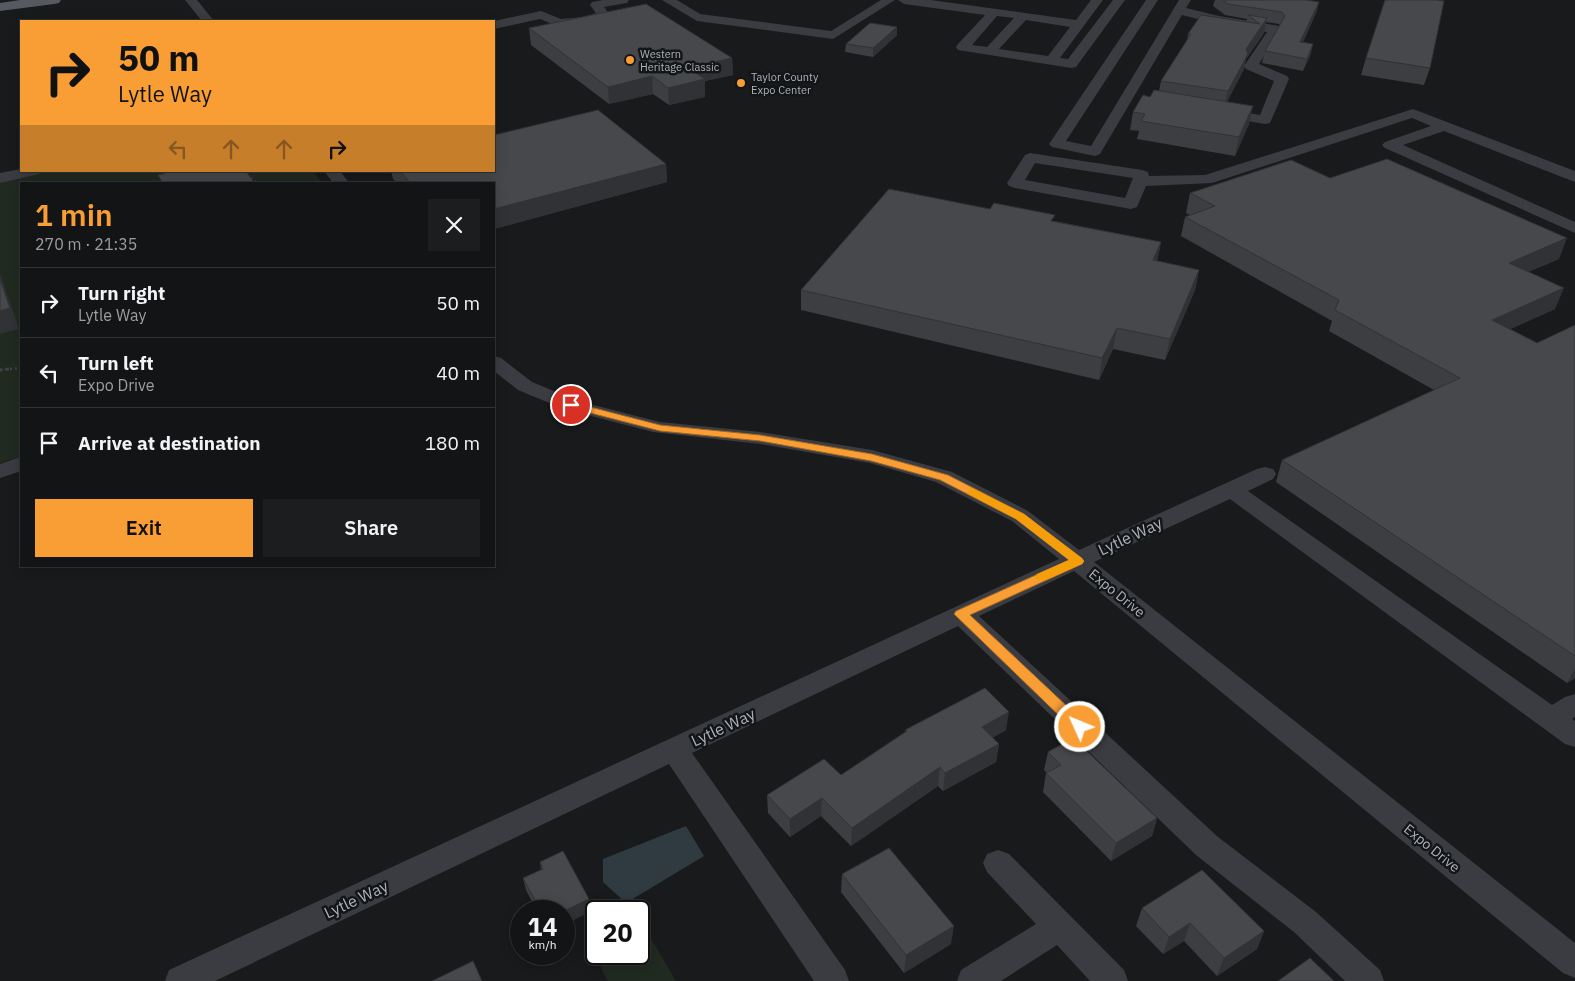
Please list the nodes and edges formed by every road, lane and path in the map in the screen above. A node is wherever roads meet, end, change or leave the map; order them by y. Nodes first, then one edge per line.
1 (54, 0) edge
2 (191, 0) edge
3 (623, 0) edge
4 (668, 0) edge
5 (889, 0) edge
6 (904, 0) edge
7 (1097, 0) edge
8 (1119, 0) edge
9 (1152, 0) edge
10 (592, 2) edge
11 (1033, 5) dead end
12 (1182, 5) edge
13 (0, 7) edge
14 (994, 12) junction
15 (1022, 16) junction
16 (207, 20) edge
17 (1079, 24) junction
18 (495, 25) edge
19 (990, 52) junction
20 (1051, 61) junction
21 (1127, 98) junction
22 (1145, 101) edge
23 (1210, 111) edge
24 (1444, 126) junction
25 (1354, 130) junction
26 (1390, 146) junction
27 (1078, 148) junction
28 (1070, 164) junction
29 (28, 172) edge
30 (244, 172) edge
31 (333, 172) edge
32 (1575, 177) edge
33 (0, 178) edge
34 (1140, 181) junction
35 (256, 182) edge
36 (340, 182) edge
37 (1575, 228) edge
38 (495, 363) edge
39 (20, 368) edge
40 (0, 370) edge
41 (20, 464) edge
42 (0, 470) edge
43 (1265, 474) dead end
44 (1232, 490) junction
45 (1078, 561) junction
46 (960, 614) junction
47 (1575, 704) edge
48 (1551, 719) junction
49 (1575, 736) edge
50 (674, 749) junction
51 (998, 863) dead end
52 (1060, 926) junction
53 (1575, 964) edge
54 (181, 981) edge
55 (833, 981) edge
56 (973, 981) edge
57 (1112, 981) edge
58 (1368, 981) edge

1 - 13 main road
2 - 16 street
3 - 10 street
4 - 5 street
6 - 14 street
7 - 17 street
8 - 20 street
9 - 27 street
10 - 18 street
11 - 15 street
12 - 21 street
12 - 23 street
14 - 15 street
14 - 19 street
15 - 17 street
15 - 19 street
17 - 20 street
19 - 20 street
21 - 22 street
21 - 27 street
24 - 25 street
24 - 26 street
24 - 32 street
25 - 26 street
25 - 34 street
26 - 37 street
27 - 28 street
28 - 34 street
28 - 34 street
29 - 33 street
30 - 35 path
31 - 36 street
38 - 45 street, Expo Drive
39 - 40 path
41 - 42 street
43 - 44 street, Lytle Way
44 - 45 street, Lytle Way
44 - 48 street
45 - 46 street, Lytle Way
45 - 53 street, Expo Drive
46 - 50 street, Lytle Way
46 - 58 street
47 - 48 street
48 - 49 street
50 - 54 street, Lytle Way
50 - 55 street
51 - 52 street
52 - 56 street
52 - 57 street

